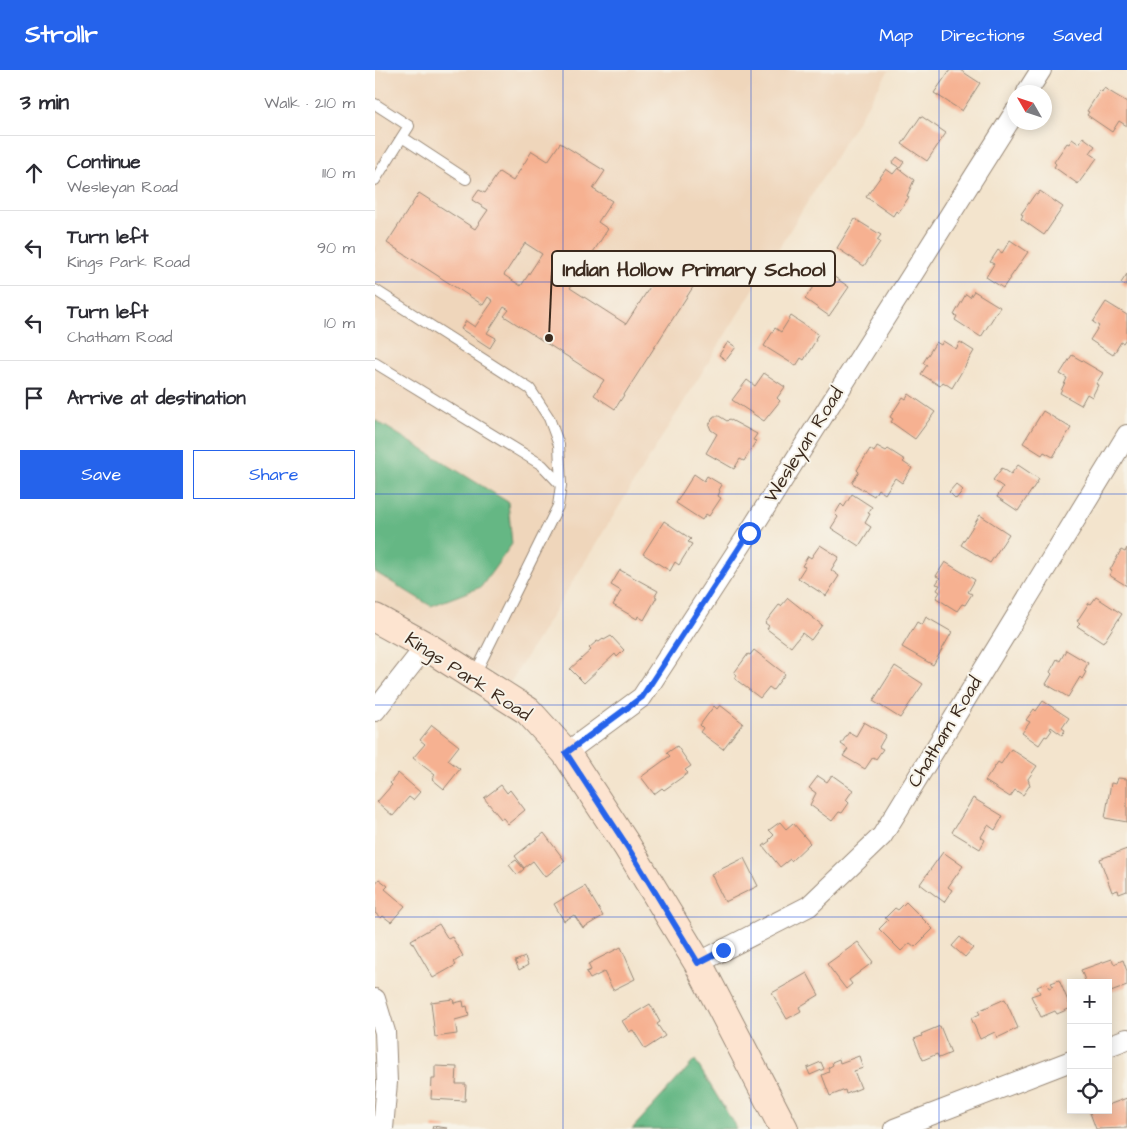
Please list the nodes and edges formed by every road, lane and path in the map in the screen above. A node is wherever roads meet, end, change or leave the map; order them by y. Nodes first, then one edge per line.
1 (1041, 70) edge
2 (1031, 85) edge
3 (375, 104) edge
4 (1007, 125) edge
5 (402, 137) junction
6 (465, 179) dead end
7 (375, 180) edge
8 (375, 290) edge
9 (375, 363) edge
10 (1127, 434) edge
11 (561, 485) junction
12 (375, 618) edge
13 (426, 646) junction
14 (474, 677) junction
15 (375, 710) edge
16 (566, 753) junction
17 (698, 963) junction
18 (375, 999) edge
19 (1127, 1039) edge
20 (1112, 1045) edge
21 (1067, 1063) edge
22 (383, 1129) edge
23 (784, 1129) edge
24 (894, 1129) edge

1 - 2 street
3 - 5 lane
4 - 16 street, Wesleyan Road
5 - 6 lane
5 - 7 lane
8 - 11 lane
9 - 11 lane
10 - 17 street, Chatham Road
11 - 14 lane
12 - 13 street, Kings Park Road
13 - 14 street, Kings Park Road
13 - 15 street
14 - 16 street, Kings Park Road
16 - 17 street, Kings Park Road
17 - 23 street, Kings Park Road
18 - 22 street
19 - 20 street
21 - 24 street

